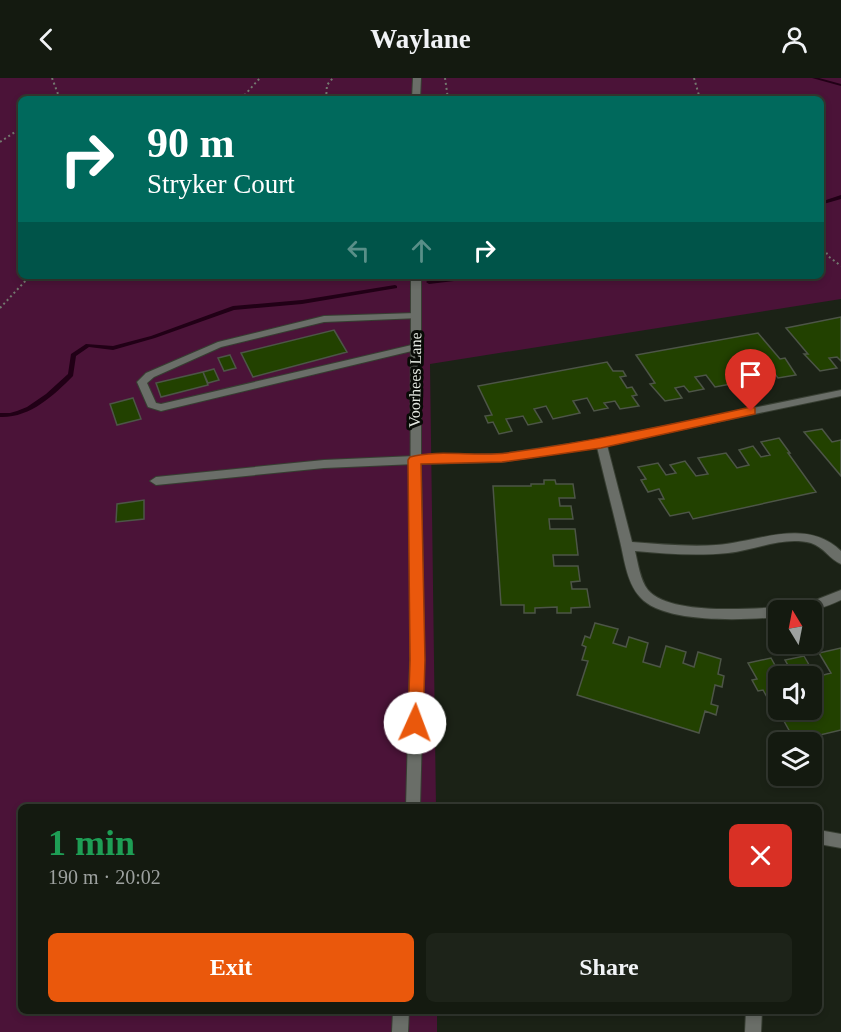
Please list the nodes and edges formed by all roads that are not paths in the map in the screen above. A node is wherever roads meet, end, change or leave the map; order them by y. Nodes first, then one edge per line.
1 (417, 78) edge
2 (416, 96) edge
3 (416, 279) edge
4 (416, 316) junction
5 (416, 347) junction
6 (841, 393) edge
7 (601, 443) junction
8 (415, 460) junction
9 (156, 481) dead end
10 (629, 546) junction
11 (841, 559) edge
12 (841, 595) edge
13 (822, 603) edge
14 (768, 612) edge
15 (413, 804) edge
16 (822, 838) edge
17 (841, 841) edge
18 (401, 1014) edge
19 (754, 1014) edge
20 (400, 1032) edge
21 (753, 1032) edge

1 - 2 street
3 - 4 street, Voorhees Lane
4 - 5 street, Voorhees Lane
4 - 5 street
5 - 8 street, Voorhees Lane
6 - 7 street
7 - 8 street
7 - 10 street
8 - 9 street
8 - 15 street, Voorhees Lane
10 - 11 street
10 - 14 street
12 - 13 street
16 - 17 street
18 - 20 street
19 - 21 street

